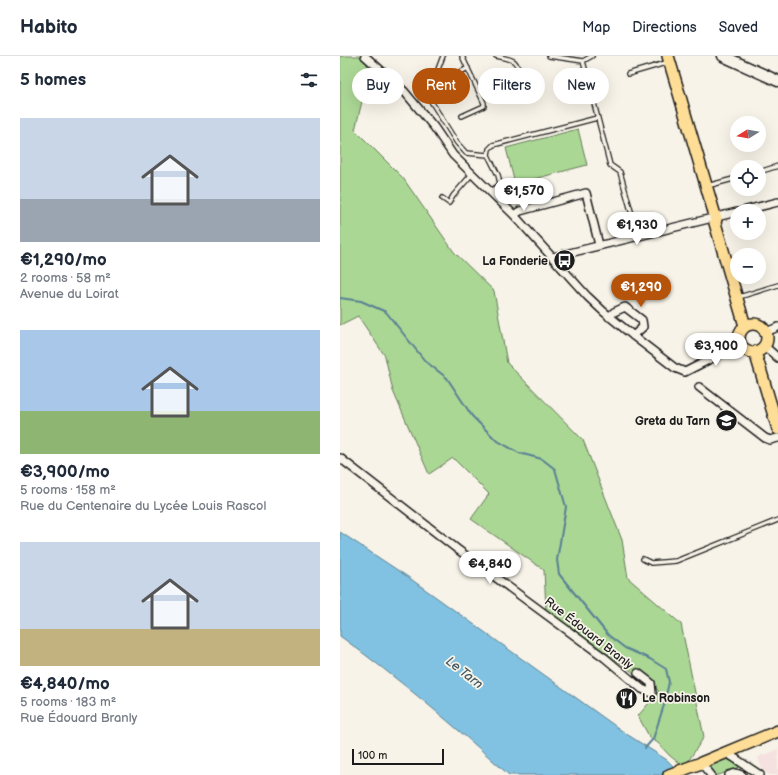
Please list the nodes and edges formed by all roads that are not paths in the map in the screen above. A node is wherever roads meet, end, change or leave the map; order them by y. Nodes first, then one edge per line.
1 (365, 56) edge
2 (443, 56) edge
3 (462, 56) edge
4 (496, 56) edge
5 (549, 56) edge
6 (592, 56) edge
7 (723, 56) edge
8 (669, 59) edge
9 (583, 61) junction
10 (438, 68) edge
11 (468, 68) edge
12 (518, 68) edge
13 (470, 72) edge
14 (628, 74) dead end
15 (778, 81) edge
16 (433, 104) edge
17 (462, 116) dead end
18 (598, 118) junction
19 (488, 155) junction
20 (778, 166) edge
21 (766, 170) edge
22 (472, 174) junction
23 (730, 180) edge
24 (707, 186) junction
25 (490, 191) junction
26 (442, 198) dead end
27 (778, 202) edge
28 (766, 205) edge
29 (730, 214) edge
30 (514, 215) junction
31 (716, 218) junction
32 (638, 236) junction
33 (599, 246) junction
34 (730, 252) edge
35 (553, 257) junction
36 (738, 284) edge
37 (778, 285) edge
38 (740, 297) junction
39 (609, 316) junction
40 (748, 325) junction
41 (778, 327) edge
42 (766, 332) junction
43 (633, 336) junction
44 (740, 344) junction
45 (759, 350) junction
46 (778, 358) edge
47 (699, 387) dead end
48 (778, 429) edge
49 (778, 438) edge
50 (340, 458) edge
51 (778, 520) edge
52 (643, 559) dead end
53 (638, 673) dead end
54 (778, 731) edge
55 (778, 738) edge
56 (727, 753) junction
57 (698, 764) junction
58 (669, 775) edge
59 (711, 775) edge
60 (729, 775) edge
61 (742, 775) edge
62 (760, 775) edge

1 - 22 street
2 - 10 lane
3 - 11 lane
4 - 12 lane
5 - 9 lane
6 - 9 lane
7 - 15 main road
8 - 14 lane
8 - 24 main road
9 - 18 lane
13 - 17 lane
16 - 19 lane
18 - 19 lane
18 - 32 lane
19 - 25 lane
20 - 21 lane
22 - 25 street
22 - 26 lane
23 - 24 lane
24 - 31 main road
25 - 30 street
27 - 28 street
29 - 31 street
30 - 33 street
30 - 35 street
31 - 32 street
31 - 34 main road
31 - 38 main road
32 - 33 street
33 - 35 street
35 - 39 street
36 - 38 main road
37 - 38 lane
38 - 40 main road
39 - 43 street
39 - 43 street
40 - 42 main road
40 - 44 main road
41 - 42 street
42 - 45 main road
43 - 44 street
44 - 45 main road
45 - 46 street
45 - 48 main road
47 - 49 street
50 - 53 street, Rue Édouard Branly
51 - 52 lane
54 - 56 main road
55 - 56 main road
56 - 57 main road
56 - 62 street
57 - 58 main road
57 - 59 street
60 - 61 street

